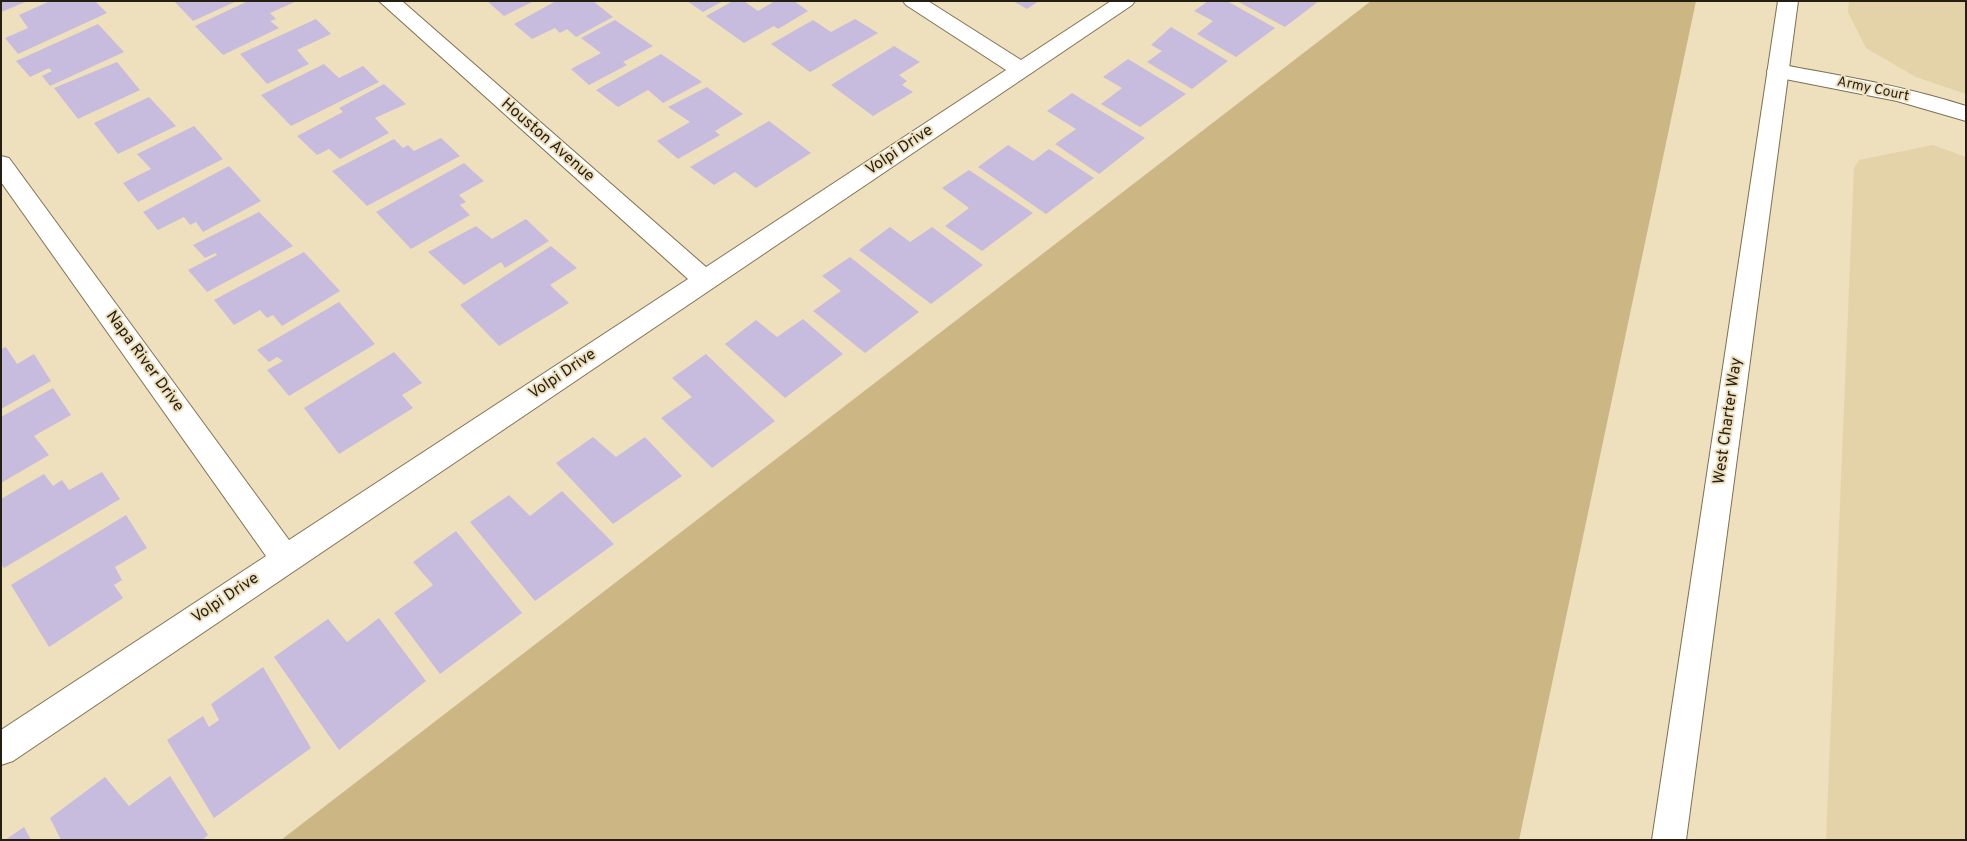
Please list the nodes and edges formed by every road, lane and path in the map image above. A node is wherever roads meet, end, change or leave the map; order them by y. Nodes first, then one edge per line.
1 (389, 1) edge
2 (913, 1) edge
3 (1125, 1) edge
4 (1788, 1) edge
5 (1022, 70) junction
6 (1778, 71) junction
7 (1966, 114) edge
8 (1, 164) edge
9 (706, 280) junction
10 (286, 560) junction
11 (1, 749) edge
12 (1669, 840) edge

1 - 9 main road, Houston Avenue
2 - 5 main road
3 - 5 main road, Volpi Drive
4 - 6 main road, West Charter Way
5 - 9 main road, Volpi Drive
6 - 7 main road, Army Court
6 - 12 main road, West Charter Way
8 - 10 main road, Napa River Drive
9 - 10 main road, Volpi Drive
10 - 11 main road, Volpi Drive

